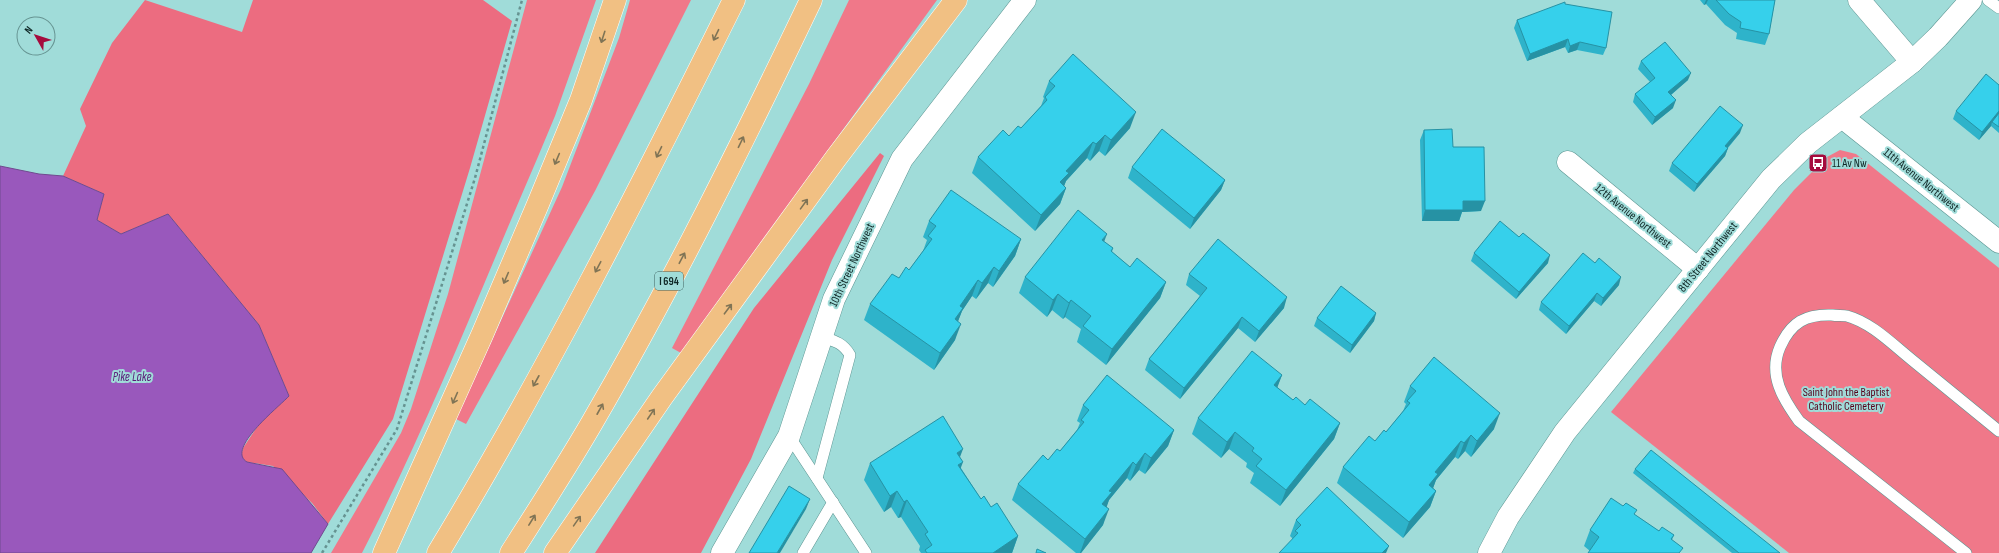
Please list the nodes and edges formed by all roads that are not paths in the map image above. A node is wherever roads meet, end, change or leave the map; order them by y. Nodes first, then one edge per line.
1 (615, 0) edge
2 (734, 0) edge
3 (811, 0) edge
4 (956, 0) edge
5 (1025, 0) edge
6 (1859, 0) edge
7 (1971, 0) edge
8 (1988, 0) edge
9 (1999, 8) edge
10 (1912, 62) junction
11 (1842, 117) junction
12 (1568, 162) dead end
13 (1999, 242) edge
14 (1698, 269) junction
15 (822, 337) junction
16 (1999, 431) edge
17 (789, 436) junction
18 (817, 478) junction
19 (833, 502) junction
20 (384, 553) edge
21 (438, 553) edge
22 (512, 553) edge
23 (555, 553) edge
24 (722, 553) edge
25 (803, 553) edge
26 (866, 553) edge
27 (1489, 553) edge
28 (1966, 553) edge

1 -> 20 highway
2 -> 21 highway
22 -> 3 highway, I 694
23 -> 4 highway
5 - 15 street, 10th Street Northwest
6 - 10 street
7 - 10 street, 8th Street Northwest
8 - 9 lane
10 - 11 street, 8th Street Northwest
11 - 13 street, 11th Avenue Northwest
11 - 14 street, 8th Street Northwest
12 - 14 street, 12th Avenue Northwest
14 - 27 street, 8th Street Northwest
15 - 17 street, 10th Street Northwest
15 - 18 lane
16 - 28 lane
17 - 18 lane
17 - 24 street, 10th Street Northwest
18 - 19 lane
19 - 25 lane
19 - 26 lane

